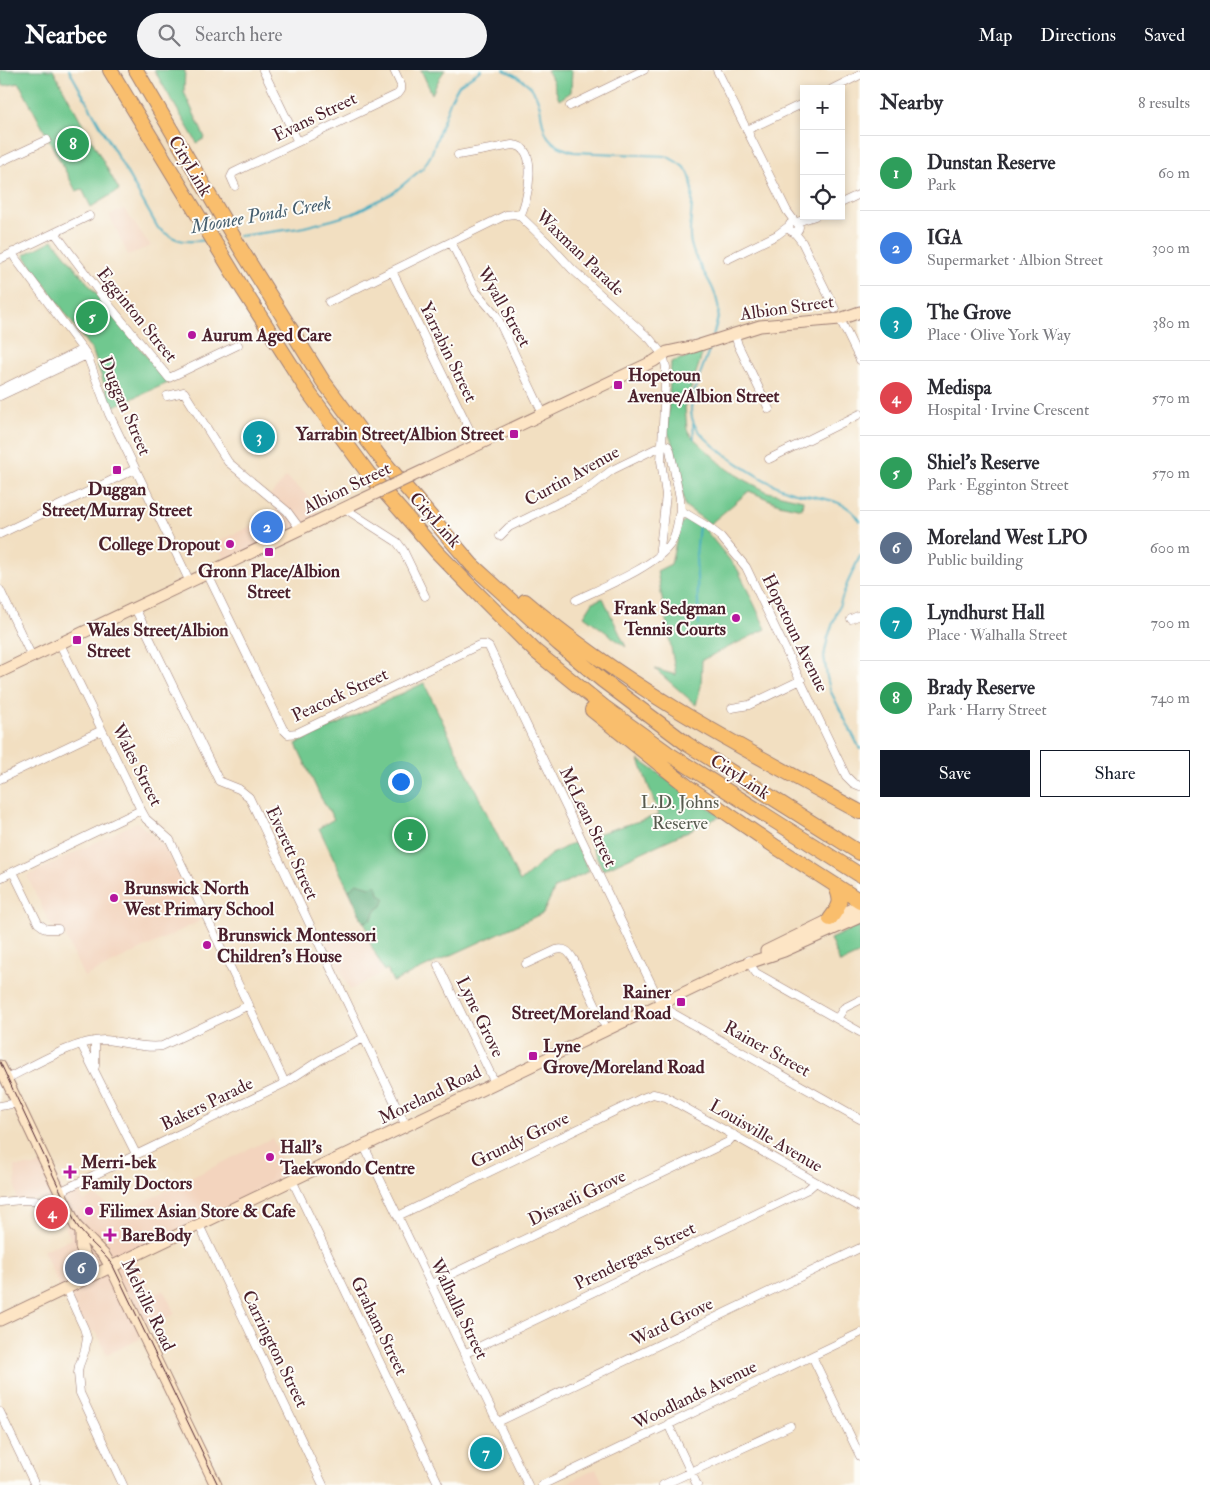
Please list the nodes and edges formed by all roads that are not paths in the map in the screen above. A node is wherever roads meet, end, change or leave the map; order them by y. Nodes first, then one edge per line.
1 (110, 70) edge
2 (136, 70) edge
3 (263, 70) edge
4 (394, 70) edge
5 (644, 70) edge
6 (718, 70) edge
7 (860, 75) edge
8 (840, 85) edge
9 (800, 105) edge
10 (570, 106) dead end
11 (747, 130) junction
12 (47, 140) dead end
13 (298, 142) junction
14 (458, 155) dead end
15 (0, 162) edge
16 (235, 186) dead end
17 (860, 194) edge
18 (845, 201) edge
19 (89, 216) dead end
20 (520, 216) junction
21 (808, 220) edge
22 (794, 227) junction
23 (55, 232) junction
24 (451, 242) junction
25 (13, 252) junction
26 (0, 258) edge
27 (728, 259) dead end
28 (392, 271) junction
29 (330, 302) dead end
30 (860, 312) edge
31 (838, 314) junction
32 (738, 332) junction
33 (238, 345) dead end
34 (85, 352) junction
35 (660, 358) junction
36 (860, 360) edge
37 (27, 380) junction
38 (0, 390) edge
39 (0, 396) edge
40 (167, 396) dead end
41 (769, 409) dead end
42 (543, 414) junction
43 (860, 414) edge
44 (477, 445) junction
45 (662, 445) junction
46 (769, 459) dead end
47 (135, 469) junction
48 (349, 506) junction
49 (680, 510) junction
50 (439, 528) junction
51 (301, 530) junction
52 (0, 534) edge
53 (500, 536) dead end
54 (658, 557) junction
55 (208, 573) junction
56 (190, 582) junction
57 (469, 585) junction
58 (0, 590) edge
59 (425, 596) dead end
60 (576, 600) dead end
61 (135, 608) junction
62 (860, 615) edge
63 (851, 619) dead end
64 (60, 644) junction
65 (486, 645) joint
66 (32, 657) junction
67 (0, 672) edge
68 (800, 680) junction
69 (732, 708) dead end
70 (102, 730) junction
71 (0, 779) edge
72 (860, 786) edge
73 (141, 810) junction
74 (860, 812) edge
75 (860, 853) edge
76 (13, 872) junction
77 (860, 875) edge
78 (0, 878) edge
79 (835, 885) junction
80 (860, 901) edge
81 (860, 906) edge
82 (859, 918) edge
83 (830, 919) junction
84 (58, 929) dead end
85 (746, 962) junction
86 (438, 964) dead end
87 (526, 964) dead end
88 (860, 1000) edge
89 (661, 1004) junction
90 (248, 1006) junction
91 (837, 1019) junction
92 (607, 1030) junction
93 (860, 1032) edge
94 (364, 1038) junction
95 (95, 1041) junction
96 (81, 1044) junction
97 (0, 1066) edge
98 (94, 1068) junction
99 (6, 1079) junction
100 (285, 1083) junction
101 (495, 1083) junction
102 (656, 1094) joint
103 (18, 1104) junction
104 (0, 1106) edge
105 (860, 1119) edge
106 (406, 1126) junction
107 (734, 1135) junction
108 (364, 1146) junction
109 (136, 1154) junction
110 (292, 1180) junction
111 (816, 1182) junction
112 (61, 1196) junction
113 (0, 1202) edge
114 (860, 1207) edge
115 (398, 1216) junction
116 (199, 1225) junction
117 (81, 1233) junction
118 (860, 1248) edge
119 (111, 1267) junction
120 (88, 1278) junction
121 (431, 1284) junction
122 (66, 1289) junction
123 (0, 1320) edge
124 (860, 1333) edge
125 (464, 1354) junction
126 (812, 1356) junction
127 (0, 1412) edge
128 (498, 1422) junction
129 (668, 1424) junction
130 (790, 1426) dead end
131 (860, 1456) edge
132 (691, 1472) junction
133 (35, 1485) edge
134 (123, 1485) edge
135 (216, 1485) edge
136 (324, 1485) edge
137 (439, 1485) edge
138 (528, 1485) edge
139 (542, 1485) edge
140 (663, 1485) edge
141 (697, 1485) edge

1 - 57 highway, CityLink
2 - 50 highway, CityLink
3 - 13 street
4 - 13 street, Evans Street
5 - 10 street
6 - 11 street
7 - 8 street
9 - 11 street
11 - 22 street
12 - 15 street
13 - 16 street, Evans Street
14 - 20 street
17 - 18 street
19 - 23 street
20 - 24 street, Waxman Parade
20 - 35 street, Waxman Parade
21 - 22 street
22 - 27 street
22 - 31 street
23 - 25 street
23 - 33 street, Egginton Street
24 - 28 street, Waxman Parade
24 - 42 street, Wyall Street
25 - 26 street
25 - 34 street, Duggan Street
28 - 29 street, Waxman Parade
28 - 44 street, Yarrabin Street
30 - 31 main road, Albion Street
31 - 32 main road, Albion Street
31 - 36 street
32 - 35 main road, Albion Street
32 - 41 street
34 - 37 street
34 - 47 street, Duggan Street
35 - 42 main road, Albion Street
35 - 45 street
37 - 38 street
37 - 39 street
40 - 51 street
42 - 44 main road, Albion Street
43 - 46 street
44 - 48 main road, Albion Street, bridge
45 - 49 street
45 - 53 street, Curtin Avenue
45 - 54 street
47 - 52 street
47 - 56 street, Duggan Street
48 - 51 main road, Albion Street
48 - 59 street
49 - 54 street
49 - 68 street, Hopetoun Avenue
50 - 74 highway
50 - 75 highway, CityLink
51 - 55 main road, Albion Street
54 - 60 street
55 - 56 main road, Albion Street
55 - 65 street, Peacock Street
56 - 61 main road, Albion Street
57 - 77 highway, CityLink
57 - 79 highway
58 - 66 street
61 - 64 main road, Albion Street
61 - 94 street, Everett Street
62 - 63 street
64 - 66 main road, Albion Street
64 - 70 street, Wales Street
65 - 89 street, McLean Street
66 - 67 main road, Albion Street
68 - 69 street
68 - 72 street, Hopetoun Avenue
70 - 71 street
70 - 73 street, Wales Street
73 - 76 street
73 - 90 street, Wales Street
76 - 78 street
76 - 84 street
79 - 80 highway
79 - 83 highway
81 - 83 main road, Moreland Road
82 - 85 main road, Moreland Road
83 - 85 main road, Moreland Road
85 - 89 main road, Moreland Road
85 - 91 street
86 - 101 street, Lyne Grove
87 - 92 street
88 - 91 street
89 - 92 main road, Moreland Road
89 - 105 street, Rainer Street
90 - 95 street
90 - 100 street, Wales Street
91 - 93 street
92 - 101 main road, Moreland Road
94 - 100 street, Bakers Parade
94 - 106 street, Everett Street
95 - 96 street
95 - 98 street
96 - 98 street
96 - 99 street
97 - 99 main road, Melville Road
98 - 109 street
99 - 103 main road, Melville Road
100 - 109 street, Bakers Parade
101 - 106 main road, Moreland Road
102 - 107 street, Louisville Avenue
102 - 115 street, Grundy Grove
103 - 104 street
103 - 112 main road, Melville Road
106 - 108 main road, Moreland Road
107 - 111 street, Louisville Avenue
107 - 121 street, Disraeli Grove
108 - 110 main road, Moreland Road
108 - 115 street, Walhalla Street
109 - 112 street, Bakers Parade
110 - 116 main road, Moreland Road
110 - 137 street, Graham Street
111 - 114 street, Louisville Avenue
111 - 125 street, Prendergast Street
112 - 113 street
112 - 117 main road, Melville Road
115 - 121 street, Walhalla Street
116 - 119 main road, Moreland Road
116 - 136 street, Carrington Street
117 - 119 main road, Melville Road
117 - 120 main road
118 - 128 street, Ward Grove
119 - 120 main road, Moreland Road
119 - 135 main road, Melville Road
120 - 122 main road, Moreland Road
121 - 125 street, Walhalla Street
122 - 123 main road, Moreland Road
122 - 134 street
124 - 126 street, Woodlands Avenue
125 - 128 street, Walhalla Street
126 - 129 street, Woodlands Avenue
126 - 131 street
127 - 133 street
128 - 138 street, Walhalla Street
129 - 132 street
129 - 139 street, Woodlands Avenue
130 - 132 street
132 - 140 street
132 - 141 street

